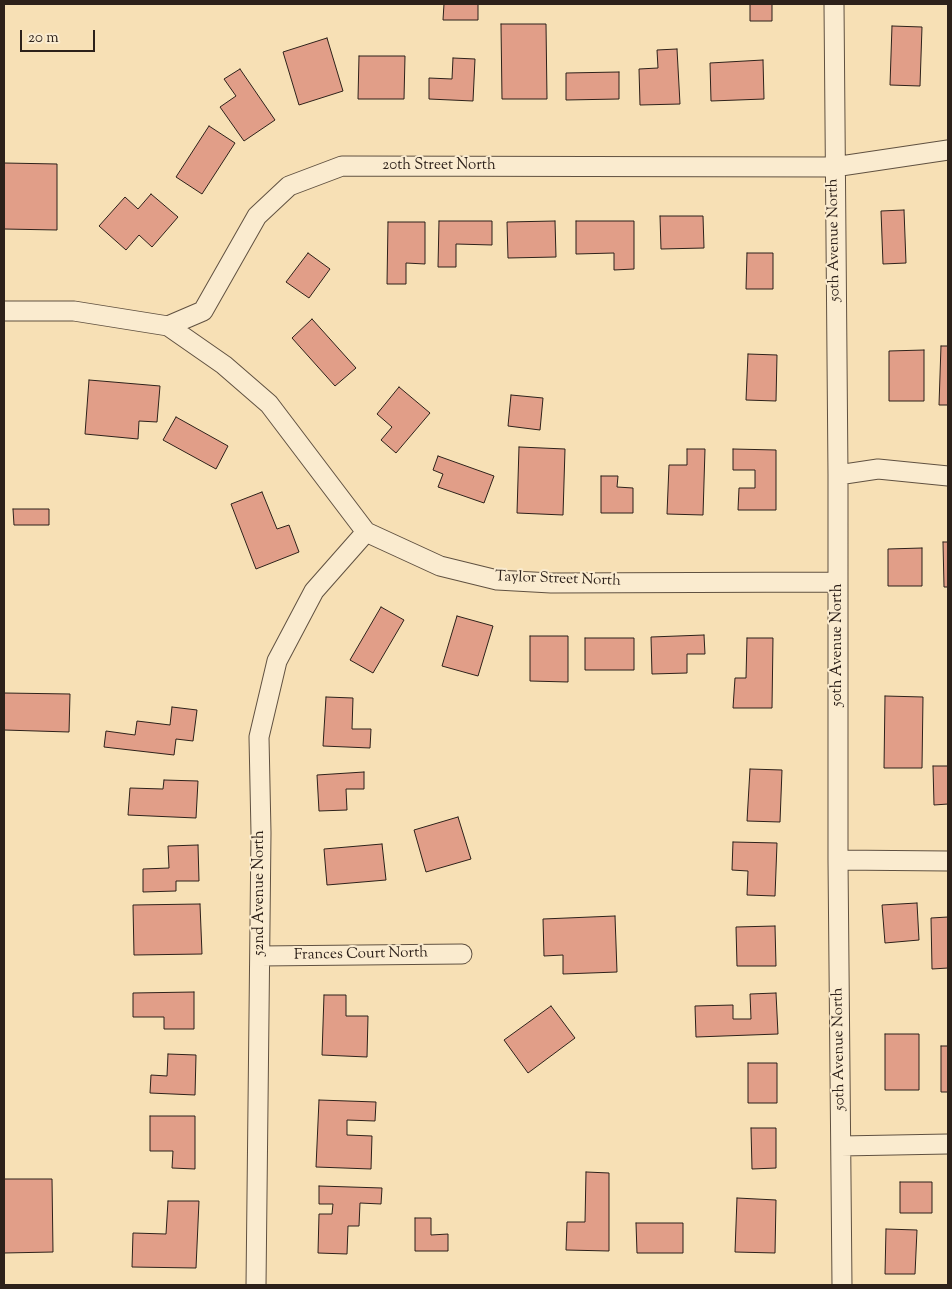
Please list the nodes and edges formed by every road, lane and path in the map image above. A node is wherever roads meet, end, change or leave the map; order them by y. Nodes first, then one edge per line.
1 (834, 4) edge
2 (948, 150) edge
3 (834, 167) junction
4 (4, 311) edge
5 (168, 326) junction
6 (838, 475) junction
7 (948, 476) edge
8 (366, 532) junction
9 (838, 582) junction
10 (838, 860) junction
11 (948, 861) edge
12 (462, 954) dead end
13 (260, 956) junction
14 (948, 1144) edge
15 (842, 1146) junction
16 (256, 1285) edge
17 (842, 1285) edge

1 - 3 street, 50th Avenue North
2 - 3 street, 20th Street North
3 - 5 street, 20th Street North
3 - 6 street, 50th Avenue North
4 - 5 street
5 - 8 street, Taylor Street North
6 - 7 street
6 - 9 street, 50th Avenue North
8 - 9 street, Taylor Street North
8 - 13 street, 52nd Avenue North
9 - 10 street, 50th Avenue North
10 - 11 street
10 - 15 street, 50th Avenue North
12 - 13 street, Frances Court North
13 - 16 street, 52nd Avenue North
14 - 15 street
15 - 17 street, 50th Avenue North

